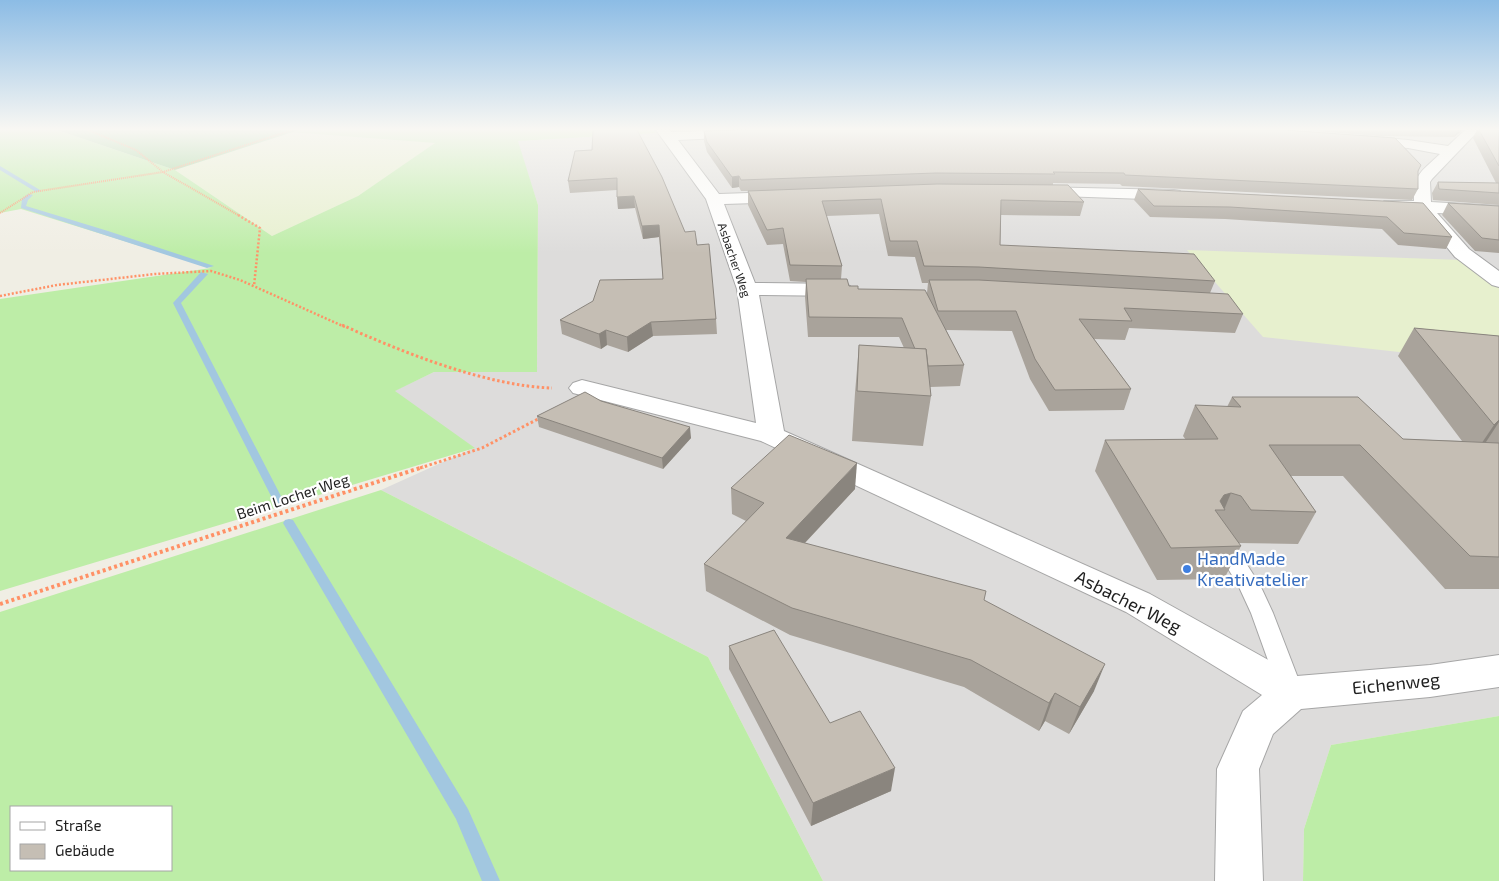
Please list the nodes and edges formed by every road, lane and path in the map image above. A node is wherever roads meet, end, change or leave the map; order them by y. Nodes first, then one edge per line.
1 (694, 171) edge
2 (1430, 171) edge
3 (163, 172) joint
4 (1022, 192) edge
5 (800, 196) edge
6 (1187, 196) edge
7 (714, 199) junction
8 (1374, 205) edge
9 (1423, 207) junction
10 (1499, 211) edge
11 (0, 213) edge
12 (1499, 281) edge
13 (254, 286) junction
14 (747, 290) junction
15 (866, 290) edge
16 (0, 296) edge
17 (582, 388) junction
18 (770, 435) junction
19 (1217, 534) edge
20 (0, 604) edge
21 (1499, 670) edge
22 (1292, 694) junction
23 (1239, 881) edge

1 - 7 street, Asbacher Weg
2 - 9 street
3 - 11 path
3 - 13 path
4 - 6 street
5 - 7 street
7 - 14 street, Asbacher Weg
8 - 9 street
9 - 10 street
9 - 12 street
13 - 16 path
13 - 17 path
14 - 15 street
14 - 18 street, Asbacher Weg
17 - 18 street, Asbacher Weg
17 - 20 path, Beim Locher Weg
18 - 22 street, Asbacher Weg
19 - 22 lane
21 - 22 street, Eichenweg
22 - 23 street

